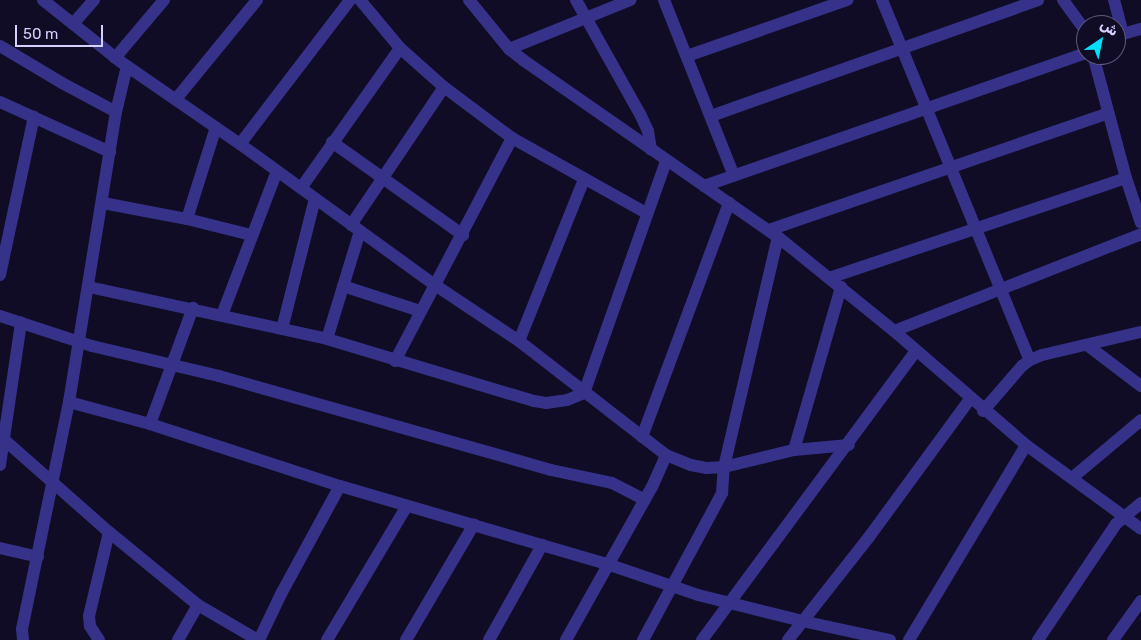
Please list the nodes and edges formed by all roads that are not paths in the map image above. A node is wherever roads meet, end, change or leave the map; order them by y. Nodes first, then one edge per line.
1 (43, 0) edge
2 (94, 0) edge
3 (164, 0) edge
4 (257, 0) edge
5 (350, 0) edge
6 (360, 0) edge
7 (469, 0) edge
8 (576, 0) edge
9 (630, 0) edge
10 (664, 0) edge
11 (848, 0) edge
12 (882, 0) edge
13 (1038, 0) edge
14 (1063, 0) edge
15 (1114, 0) edge
16 (1117, 15) edge
17 (586, 17) junction
18 (1076, 18) edge
19 (73, 24) junction
20 (1141, 29) edge
21 (1126, 33) edge
22 (0, 46) edge
23 (400, 48) junction
24 (903, 48) junction
25 (509, 49) junction
26 (687, 56) junction
27 (1076, 56) edge
28 (115, 58) junction
29 (1096, 65) edge
30 (127, 66) junction
31 (444, 87) junction
32 (176, 99) junction
33 (0, 102) edge
34 (927, 107) junction
35 (116, 112) junction
36 (1108, 113) junction
37 (712, 116) junction
38 (34, 118) junction
39 (216, 127) junction
40 (512, 138) junction
41 (332, 142) junction
42 (240, 144) junction
43 (651, 150) junction
44 (110, 152) junction
45 (666, 161) junction
46 (951, 168) junction
47 (277, 171) junction
48 (734, 176) junction
49 (1126, 178) junction
50 (383, 179) junction
51 (584, 179) junction
52 (704, 186) junction
53 (301, 188) junction
54 (315, 199) junction
55 (103, 203) junction
56 (728, 203) junction
57 (646, 214) junction
58 (187, 219) junction
59 (1141, 223) edge
60 (356, 228) junction
61 (976, 230) junction
62 (773, 233) junction
63 (1141, 234) edge
64 (251, 235) junction
65 (463, 235) junction
66 (0, 275) edge
67 (829, 278) junction
68 (435, 285) junction
69 (343, 286) junction
70 (89, 287) junction
71 (841, 287) junction
72 (1002, 290) junction
73 (192, 308) junction
74 (420, 311) junction
75 (222, 315) junction
76 (0, 316) edge
77 (20, 323) junction
78 (282, 329) junction
79 (894, 331) junction
80 (1141, 332) edge
81 (327, 339) junction
82 (79, 341) junction
83 (518, 341) junction
84 (1087, 346) junction
85 (916, 351) junction
86 (1030, 360) junction
87 (395, 361) junction
88 (172, 366) junction
89 (1141, 386) edge
90 (584, 393) junction
91 (970, 399) junction
92 (69, 402) junction
93 (983, 411) junction
94 (1141, 420) edge
95 (150, 424) junction
96 (642, 437) junction
97 (2, 438) edge
98 (849, 444) junction
99 (1026, 445) junction
100 (794, 450) junction
101 (666, 455) junction
102 (0, 465) edge
103 (724, 467) junction
104 (1072, 478) junction
105 (51, 481) junction
106 (340, 486) junction
107 (645, 500) junction
108 (1141, 503) edge
109 (407, 506) junction
110 (1123, 516) junction
111 (474, 524) junction
112 (1141, 529) edge
113 (109, 532) junction
114 (542, 545) junction
115 (0, 548) edge
116 (38, 557) junction
117 (607, 564) junction
118 (672, 587) junction
119 (1141, 601) edge
120 (728, 603) junction
121 (198, 605) junction
122 (802, 621) junction
123 (849, 636) edge
124 (20, 639) edge
125 (253, 639) edge
126 (99, 640) edge
127 (178, 640) edge
128 (327, 640) edge
129 (406, 640) edge
130 (489, 640) edge
131 (566, 640) edge
132 (643, 640) edge
133 (702, 640) edge
134 (788, 640) edge
135 (890, 640) edge
136 (909, 640) edge
137 (1038, 640) edge
138 (1113, 640) edge

1 - 19 street
2 - 19 street
3 - 28 street
4 - 32 street
5 - 42 street
6 - 23 street
7 - 25 street
8 - 17 street
9 - 17 street
10 - 26 street
11 - 26 street
12 - 24 street
13 - 24 street
14 - 18 street
15 - 16 street
17 - 25 street
17 - 43 street
19 - 28 street
20 - 21 street
22 - 35 street
23 - 31 street
23 - 41 street
24 - 34 street
24 - 37 street
25 - 43 street
26 - 37 street
27 - 34 street
28 - 30 street
29 - 36 street
30 - 32 street
30 - 35 street
31 - 40 street
31 - 50 street
32 - 39 street
33 - 38 street
34 - 46 street
34 - 48 street
35 - 44 street
36 - 46 street
36 - 49 street
37 - 48 street
38 - 44 street
38 - 66 street
39 - 42 street
39 - 58 street
40 - 51 street
40 - 65 street
41 - 50 street
41 - 53 street
42 - 47 street
43 - 45 street
44 - 55 street
45 - 52 street
45 - 57 street
46 - 61 street
46 - 62 street
47 - 53 street
47 - 64 street
48 - 52 street
49 - 59 street
49 - 61 street
50 - 60 street
50 - 65 street
51 - 57 street
51 - 83 street
52 - 56 street
53 - 54 street
54 - 60 street
54 - 78 street
55 - 58 street
55 - 70 street
56 - 62 street
56 - 96 street
57 - 90 street
58 - 64 street
60 - 68 street
60 - 69 street
61 - 67 street
61 - 72 street
62 - 67 street
62 - 103 street
63 - 72 street
64 - 75 street
65 - 68 street
67 - 71 street
68 - 74 street
68 - 83 street
69 - 74 street
69 - 81 street
70 - 73 street
70 - 82 street
71 - 79 street
71 - 100 street
72 - 79 street
72 - 86 street
73 - 75 street
73 - 88 street
74 - 87 street
75 - 78 street
76 - 77 street
77 - 82 street
77 - 97 street
78 - 81 street
79 - 85 street
80 - 84 street
81 - 87 street
82 - 88 street
82 - 92 street
83 - 90 street
84 - 86 street
84 - 89 street
85 - 91 street
85 - 98 street
86 - 93 street
87 - 90 street
88 - 95 street
88 - 107 street
90 - 96 street
91 - 93 street
91 - 122 street
92 - 95 street
92 - 105 street
93 - 99 street
94 - 104 street
95 - 106 street
96 - 101 street
97 - 102 street
97 - 105 street
98 - 100 street
98 - 120 street
99 - 104 street
99 - 136 street
100 - 103 street
101 - 103 street
101 - 107 street
103 - 118 street
104 - 110 street
105 - 113 street
105 - 116 street
106 - 109 street
106 - 125 street
107 - 117 street
108 - 110 street
109 - 111 street
109 - 128 street
110 - 112 street
110 - 137 street
111 - 114 street
111 - 129 street
113 - 121 street
113 - 126 street
114 - 117 street
114 - 130 street
115 - 116 street
116 - 124 street
117 - 118 street
117 - 131 street
118 - 120 street
118 - 132 street
119 - 138 street
120 - 122 street
120 - 133 street
121 - 125 street
121 - 127 street
122 - 123 street
122 - 134 street
123 - 135 street

